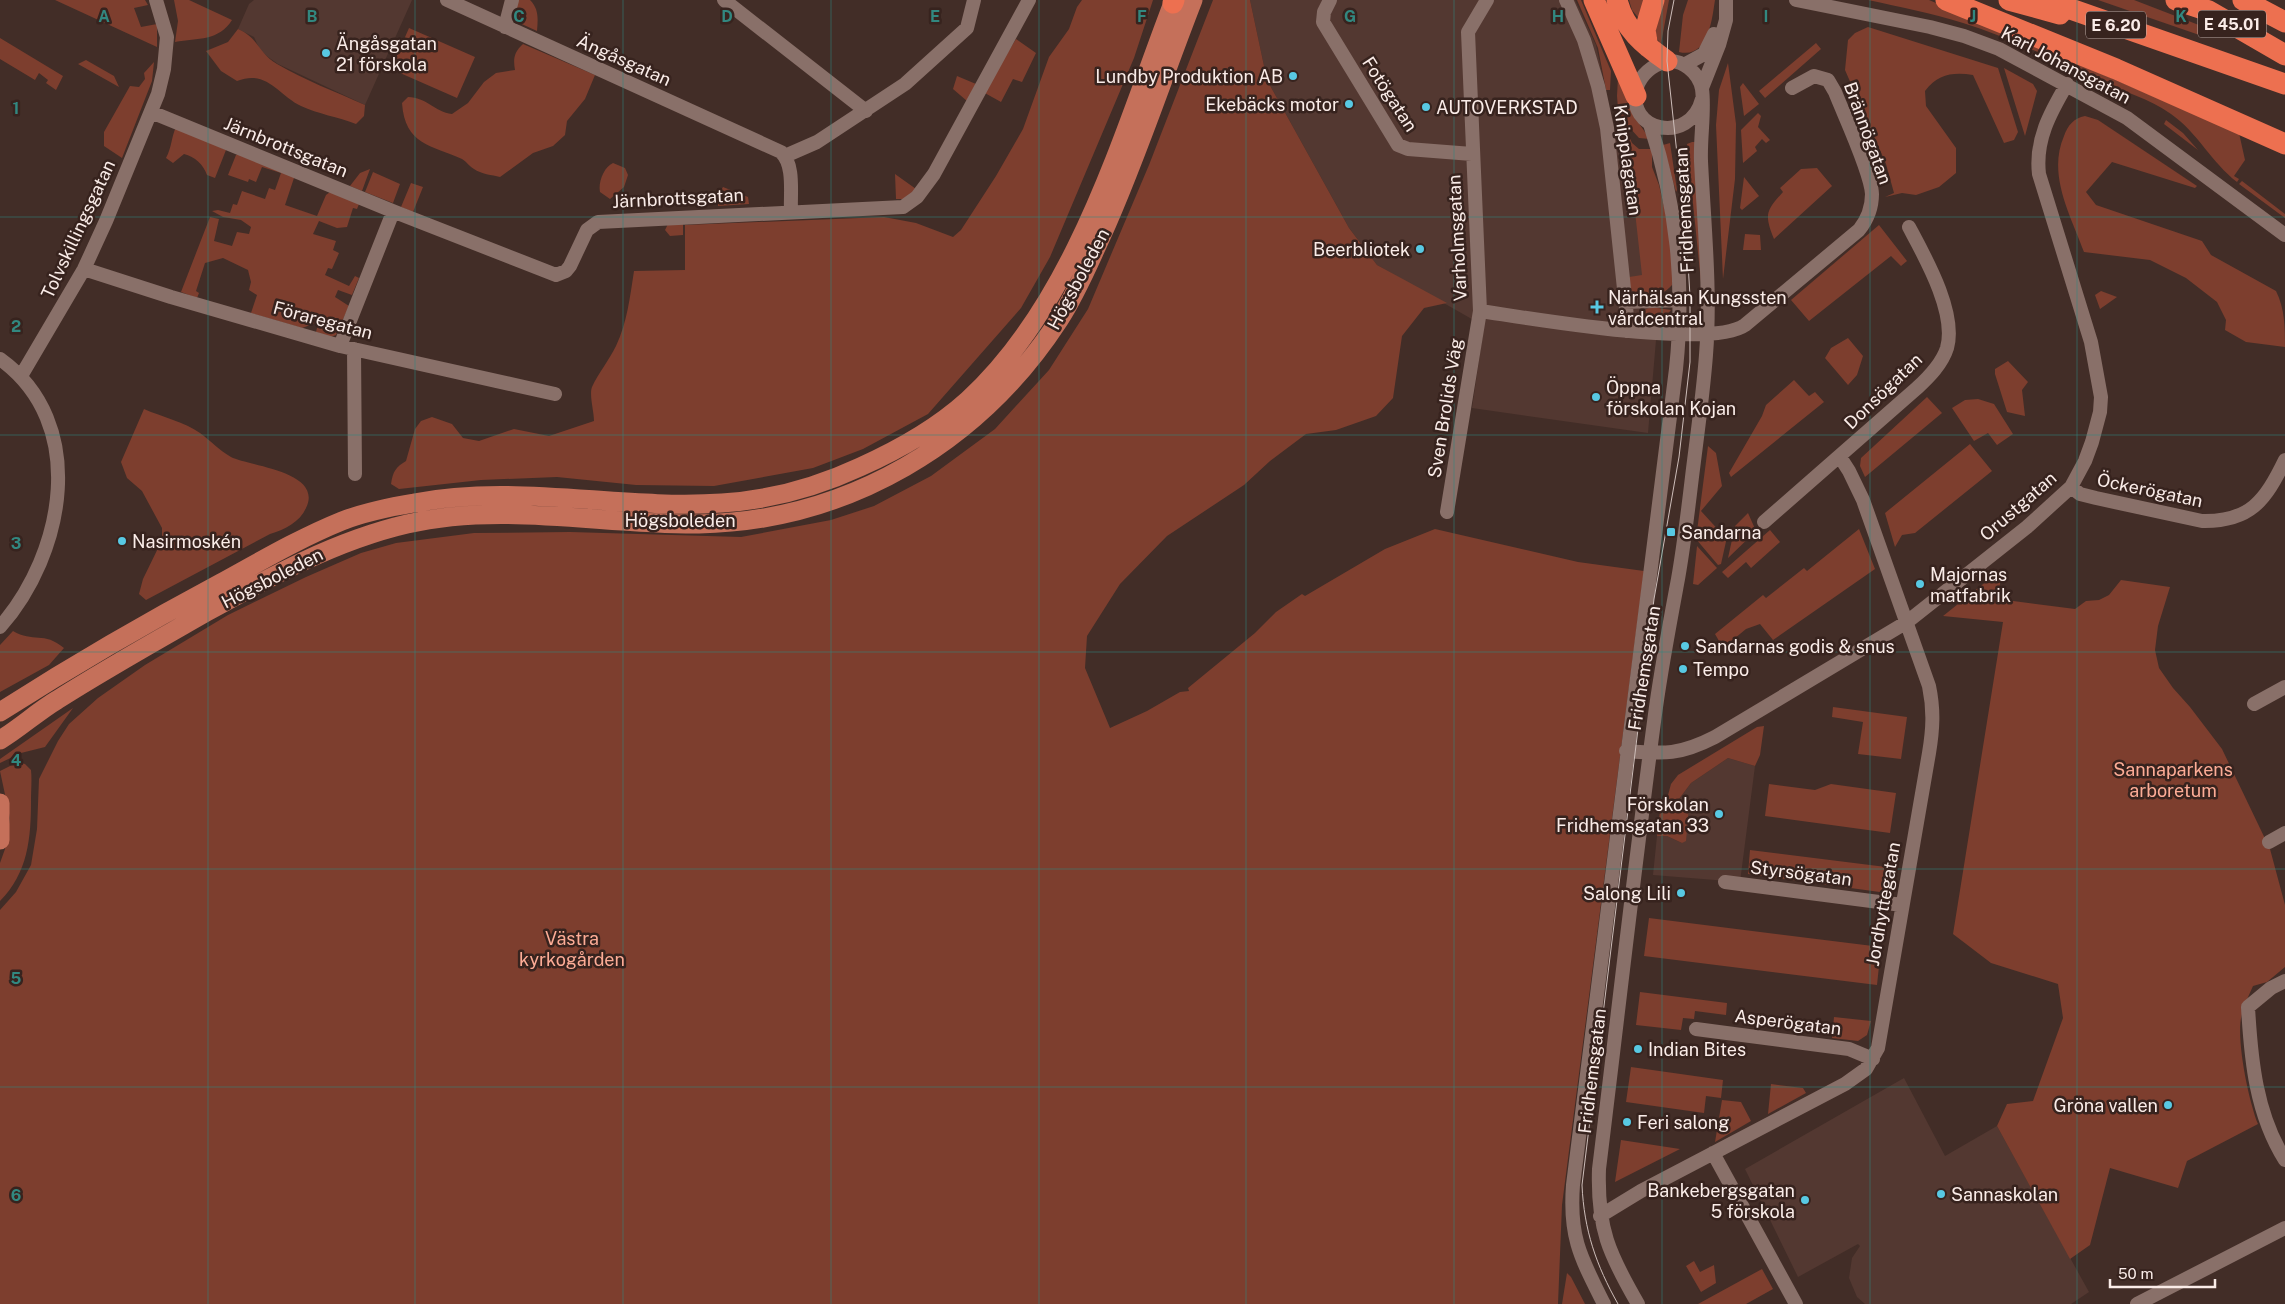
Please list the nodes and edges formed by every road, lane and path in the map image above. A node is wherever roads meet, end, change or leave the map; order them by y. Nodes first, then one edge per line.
1 (156, 0) edge
2 (447, 0) edge
3 (512, 0) edge
4 (724, 0) edge
5 (974, 0) edge
6 (1029, 0) edge
7 (1330, 0) edge
8 (1487, 0) edge
9 (1566, 0) edge
10 (1594, 0) edge
11 (1617, 0) edge
12 (1654, 0) edge
13 (1796, 0) edge
14 (1946, 0) edge
15 (2009, 0) edge
16 (2045, 0) edge
17 (2176, 0) edge
18 (2243, 0) edge
19 (1178, 1) edge
20 (1726, 2) edge
21 (2285, 22) edge
22 (505, 27) junction
23 (1648, 48) junction
24 (2187, 50) junction
25 (2285, 55) edge
26 (1676, 63) junction
27 (2067, 84) junction
28 (2285, 84) edge
29 (1792, 88) dead end
30 (1702, 93) junction
31 (1636, 96) junction
32 (866, 111) junction
33 (151, 112) junction
34 (1650, 124) junction
35 (2285, 144) edge
36 (1472, 154) junction
37 (785, 156) junction
38 (394, 212) junction
39 (791, 212) junction
40 (1909, 227) dead end
41 (2285, 235) edge
42 (84, 269) junction
43 (1681, 300) junction
44 (1624, 302) junction
45 (1480, 311) junction
46 (1626, 331) junction
47 (1679, 333) junction
48 (1708, 334) junction
49 (340, 346) junction
50 (354, 349) junction
51 (0, 358) edge
52 (22, 376) junction
53 (555, 394) dead end
54 (1840, 457) junction
55 (2285, 460) edge
56 (355, 474) dead end
57 (2071, 487) junction
58 (1448, 512) dead end
59 (1764, 522) dead end
60 (1907, 622) junction
61 (0, 627) edge
62 (2285, 687) edge
63 (2254, 704) dead end
64 (0, 712) edge
65 (1, 740) edge
66 (1626, 750) junction
67 (1650, 753) junction
68 (0, 803) edge
69 (2285, 833) edge
70 (0, 840) edge
71 (2269, 842) dead end
72 (1725, 882) dead end
73 (1902, 906) junction
74 (2285, 981) edge
75 (1696, 1029) dead end
76 (1873, 1060) junction
77 (1714, 1154) junction
78 (2284, 1158) edge
79 (1600, 1216) junction
80 (2285, 1228) edge
81 (1791, 1302) edge
82 (1604, 1304) edge
83 (1638, 1304) edge
84 (2136, 1304) edge

1 - 33 street, Tolvskillingsgatan
2 - 22 street, Ängåsgatan
3 - 22 street
4 - 32 street
5 - 32 street
6 - 39 street, Järnbrottsgatan
7 - 36 street, Fotögatan
8 - 36 street, Varholmsgatan
9 - 44 street, Knipplagatan
10 - 31 highway
11 - 23 highway
12 - 23 highway
13 - 27 street, Karl Johansgatan
14 - 35 highway
15 - 24 highway
16 - 24 highway, E 6.20
17 - 25 highway, E 45.01
18 - 21 highway, E 45.01
19 - 64 main road, Högsboleden
19 - 65 main road, Högsboleden
20 - 26 street
20 - 30 street
22 - 37 street, Ängåsgatan
23 - 26 highway
24 - 28 highway, E 6.20
26 - 30 street
26 - 31 street
27 - 41 street, Karl Johansgatan
27 - 57 street, Orustgatan
29 - 48 street, Brännögatan
30 - 34 street, Fridhemsgatan
30 - 48 street, Fridhemsgatan
31 - 34 street, Fridhemsgatan
32 - 37 street
33 - 38 street, Järnbrottsgatan
33 - 42 street, Tolvskillingsgatan
34 - 43 street, Fridhemsgatan
36 - 45 street, Varholmsgatan
37 - 39 street
38 - 39 street, Järnbrottsgatan
38 - 49 street
40 - 54 street, Donsögatan
42 - 49 street, Föraregatan
42 - 52 street, Tolvskillingsgatan
43 - 44 street
43 - 47 street, Fridhemsgatan
44 - 46 street, Knipplagatan
45 - 46 street, Varholmsgatan
45 - 58 street, Sven Brolids Väg
46 - 47 street, Varholmsgatan
47 - 48 street, Varholmsgatan
47 - 66 street, Fridhemsgatan
48 - 67 street, Fridhemsgatan
49 - 50 street, Föraregatan
50 - 53 street, Föraregatan
50 - 56 street
51 - 52 street
52 - 61 street
54 - 59 street, Donsögatan
54 - 60 street, Jordhyttegatan
55 - 57 street, Öckerögatan
57 - 60 street, Orustgatan
60 - 67 street, Orustgatan
60 - 73 street, Jordhyttegatan
62 - 63 street
66 - 67 street, Orustgatan
66 - 82 street, Fridhemsgatan
67 - 79 street, Fridhemsgatan
68 - 70 main road
69 - 71 street
72 - 73 street, Styrsögatan
73 - 76 street, Jordhyttegatan
74 - 78 street
75 - 76 street, Asperögatan
76 - 77 street
77 - 79 street
77 - 81 street
79 - 83 street, Fridhemsgatan
80 - 84 street

